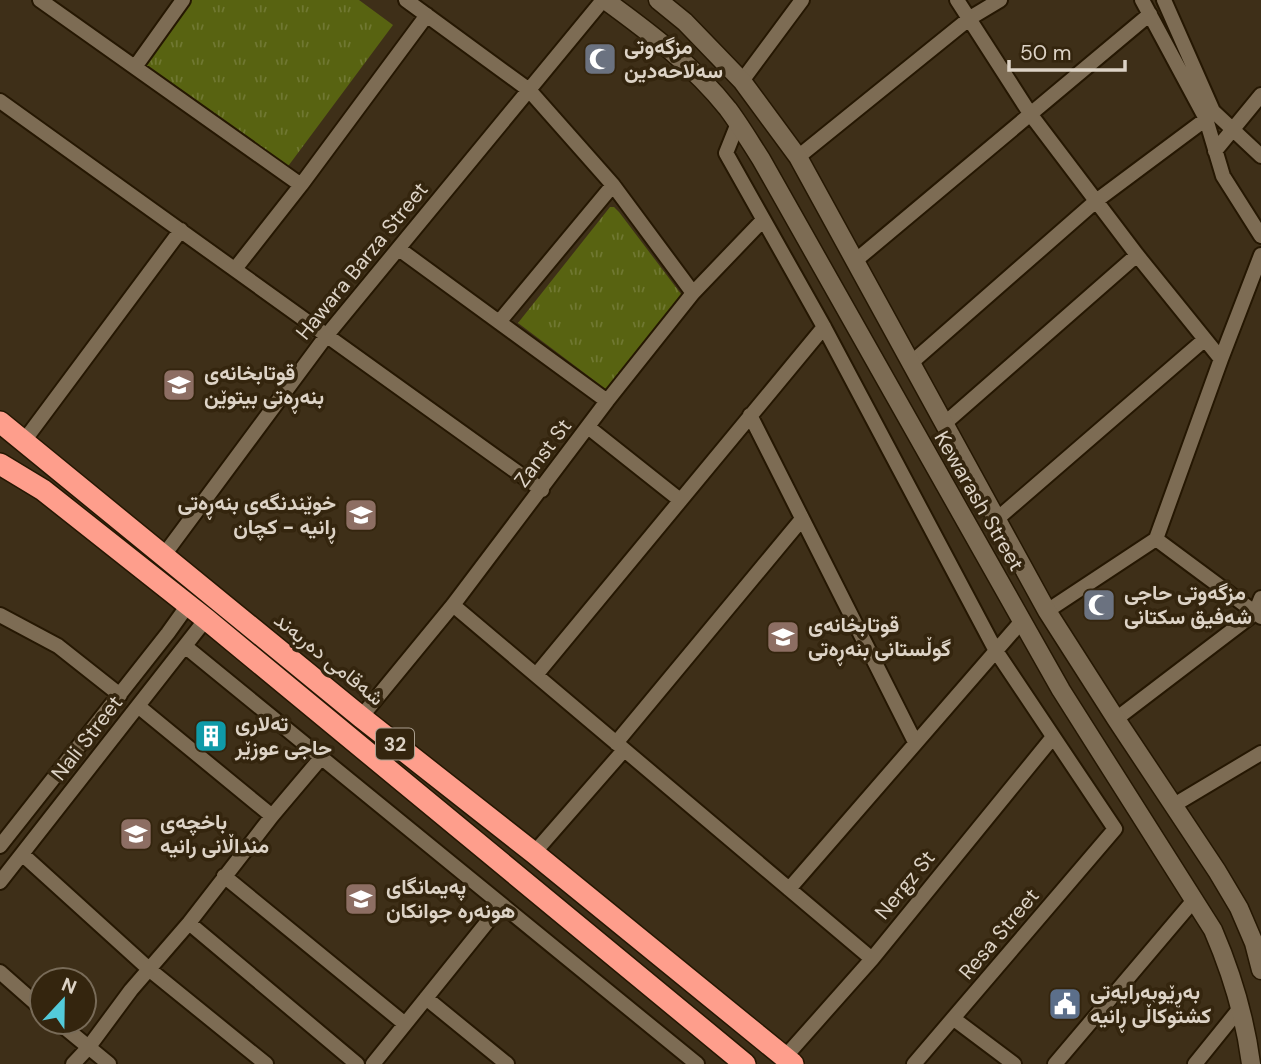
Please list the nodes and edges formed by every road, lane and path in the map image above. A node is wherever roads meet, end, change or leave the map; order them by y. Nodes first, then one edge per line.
1 (183, 0) edge
2 (406, 0) edge
3 (604, 0) edge
4 (658, 0) edge
5 (802, 0) edge
6 (957, 0) edge
7 (1000, 0) edge
8 (1142, 0) edge
9 (1164, 0) edge
10 (49, 2) edge
11 (1150, 14) junction
12 (427, 15) junction
13 (970, 18) junction
14 (135, 67) junction
15 (741, 81) junction
16 (529, 90) junction
17 (1261, 95) edge
18 (0, 100) edge
19 (1031, 115) junction
20 (1209, 115) junction
21 (738, 123) junction
22 (1234, 131) junction
23 (1215, 151) junction
24 (1261, 156) edge
25 (798, 157) junction
26 (301, 185) junction
27 (612, 185) junction
28 (1096, 201) junction
29 (763, 220) junction
30 (181, 230) junction
31 (1261, 236) edge
32 (399, 248) junction
33 (1137, 255) junction
34 (1261, 256) edge
35 (855, 261) junction
36 (235, 269) junction
37 (693, 293) junction
38 (499, 322) junction
39 (824, 327) junction
40 (327, 335) junction
41 (1205, 340) junction
42 (1221, 359) junction
43 (911, 363) junction
44 (607, 401) junction
45 (750, 415) junction
46 (0, 422) edge
47 (944, 424) junction
48 (588, 427) junction
49 (24, 441) junction
50 (0, 464) edge
51 (542, 490) junction
52 (680, 500) junction
53 (802, 519) junction
54 (997, 519) junction
55 (1156, 539) junction
56 (164, 555) junction
57 (1261, 598) edge
58 (188, 605) junction
59 (453, 605) junction
60 (1047, 611) junction
61 (0, 615) edge
62 (1258, 615) edge
63 (206, 619) junction
64 (1021, 622) junction
65 (186, 647) junction
66 (996, 651) junction
67 (536, 675) junction
68 (1089, 675) junction
69 (1061, 690) junction
70 (120, 695) junction
71 (138, 706) junction
72 (361, 717) junction
73 (1116, 719) junction
74 (1053, 737) junction
75 (915, 742) junction
76 (620, 747) junction
77 (1261, 753) edge
78 (321, 758) junction
79 (1174, 805) junction
80 (272, 816) junction
81 (0, 846) edge
82 (534, 853) junction
83 (22, 854) junction
84 (224, 876) junction
85 (0, 882) edge
86 (789, 890) junction
87 (1194, 900) junction
88 (501, 905) junction
89 (189, 923) junction
90 (872, 959) junction
91 (150, 970) junction
92 (1261, 970) edge
93 (0, 972) edge
94 (28, 997) edge
95 (426, 998) junction
96 (1241, 1007) junction
97 (954, 1019) junction
98 (405, 1024) junction
99 (74, 1036) edge
100 (95, 1055) edge
101 (789, 1061) edge
102 (73, 1064) edge
103 (109, 1064) edge
104 (266, 1064) edge
105 (358, 1064) edge
106 (373, 1064) edge
107 (507, 1064) edge
108 (697, 1064) edge
109 (745, 1064) edge
110 (914, 1064) edge
111 (1014, 1064) edge
112 (1055, 1064) edge
113 (1195, 1064) edge
114 (1251, 1064) edge

1 - 14 street
2 - 12 street
3 - 16 street, Hawara Barza Street
3 - 21 main road, Kewarash Street
4 - 15 main road, Kewarash Street
5 - 15 street
6 - 13 street
7 - 13 street
8 - 11 street
9 - 20 street
10 - 14 street
11 - 19 street
11 - 20 street
12 - 16 street
12 - 26 street
13 - 19 street
13 - 25 street
14 - 26 street
15 - 25 main road, Kewarash Street
16 - 27 street
16 - 32 street, Hawara Barza Street
17 - 22 street
18 - 30 street
19 - 28 street
19 - 35 street
20 - 22 street
20 - 23 street
20 - 28 street
21 - 29 street
21 - 64 main road, Kewarash Street
22 - 23 street
22 - 24 street
23 - 31 street
25 - 35 main road, Kewarash Street
26 - 36 street
27 - 37 street
27 - 38 street
28 - 33 street
28 - 43 street
29 - 37 street, Zanst St
29 - 39 street
30 - 36 street
30 - 49 street
32 - 38 street
32 - 40 street, Hawara Barza Street
33 - 41 street
33 - 47 street
34 - 42 street
35 - 43 main road, Kewarash Street
36 - 40 street
37 - 44 street, Zanst St
38 - 44 street
39 - 45 street
39 - 66 street
40 - 51 street
40 - 56 street, Hawara Barza Street
41 - 42 street
41 - 54 street
42 - 55 street
43 - 47 main road, Kewarash Street
44 - 48 street, Zanst St
45 - 52 street
45 - 53 street
46 - 49 highway, شەقامی دەربەند / 32
47 - 54 main road, Kewarash Street
48 - 51 street, Zanst St
48 - 52 street
49 - 56 highway, شەقامی دەربەند / 32
50 - 58 highway, 32
51 - 59 street, Zanst St
52 - 67 street
53 - 75 street
53 - 76 street
54 - 60 main road, Kewarash Street
55 - 60 street
55 - 62 street
56 - 72 highway, شەقامی دەربەند / 32
57 - 62 street
58 - 63 highway, 32
58 - 70 street, Nali Street
59 - 67 street
59 - 72 street, Zanst St
60 - 68 main road, Kewarash Street
61 - 70 street
62 - 73 street
63 - 65 street, Nali Street
63 - 109 highway, 32
64 - 66 street
64 - 69 main road, Kewarash Street
65 - 71 street, Nali Street
65 - 78 street
66 - 74 street
66 - 75 street
67 - 76 street
68 - 69 main road
68 - 73 main road, Kewarash Street
69 - 87 main road, Kewarash Street
70 - 81 street, Nali Street
71 - 80 street
71 - 83 street, Nali Street
72 - 82 highway, شەقامی دەربەند / 32
73 - 79 main road, Kewarash Street
74 - 90 street, Nergz St
74 - 97 street, Resa Street
75 - 86 street
76 - 82 street
76 - 86 street
77 - 79 street
78 - 80 street
78 - 88 street
79 - 92 main road, Kewarash Street
80 - 84 street
82 - 101 highway, شەقامی دەربەند / 32
83 - 85 street, Nali Street
83 - 91 street
84 - 89 street
84 - 98 street
86 - 90 street
87 - 96 main road, Kewarash Street
87 - 112 street
88 - 95 street
88 - 108 street
89 - 91 street
89 - 105 street
90 - 101 street, Nergz St
91 - 100 street
91 - 104 street
93 - 94 street
95 - 98 street
95 - 107 street
96 - 113 street
96 - 114 main road, Kewarash Street
97 - 110 street, Resa Street
97 - 111 street
98 - 106 street
99 - 100 street
100 - 102 street
100 - 103 street

